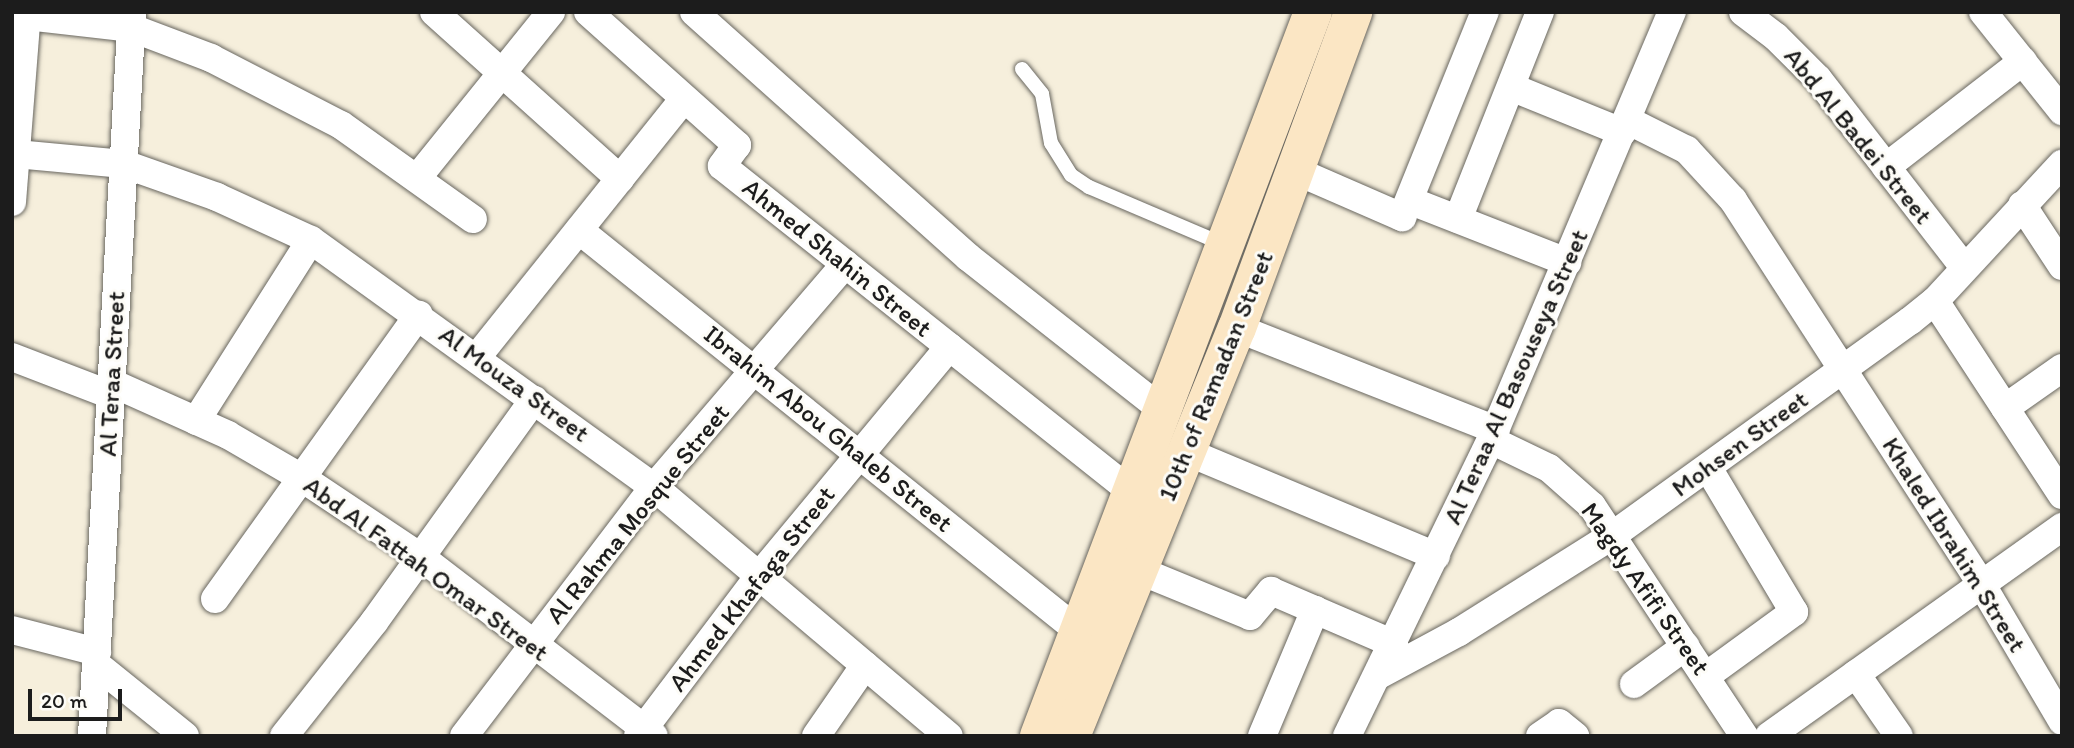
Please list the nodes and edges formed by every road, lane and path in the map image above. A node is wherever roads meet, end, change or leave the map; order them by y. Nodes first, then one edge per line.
1 (434, 12) edge
2 (551, 12) edge
3 (588, 12) edge
4 (694, 12) edge
5 (1313, 12) edge
6 (1353, 12) edge
7 (1485, 12) edge
8 (1541, 12) edge
9 (1743, 12) edge
10 (1983, 12) edge
11 (27, 14) edge
12 (1663, 15) edge
13 (132, 20) edge
14 (2023, 61) junction
15 (1022, 69) dead end
16 (502, 74) junction
17 (1511, 88) junction
18 (684, 99) junction
19 (2062, 111) edge
20 (1625, 126) junction
21 (16, 154) junction
22 (124, 164) junction
23 (2062, 164) edge
24 (1886, 167) junction
25 (1296, 171) junction
26 (418, 177) junction
27 (620, 179) junction
28 (13, 192) edge
29 (1411, 201) junction
30 (2022, 205) junction
31 (472, 219) dead end
32 (1458, 219) junction
33 (579, 230) junction
34 (1232, 231) junction
35 (1273, 234) junction
36 (310, 240) junction
37 (1567, 262) junction
38 (845, 264) junction
39 (2062, 266) edge
40 (1964, 267) junction
41 (1935, 300) junction
42 (419, 314) junction
43 (1237, 328) junction
44 (948, 347) junction
45 (12, 357) edge
46 (477, 357) junction
47 (2062, 368) edge
48 (754, 370) junction
49 (1843, 371) junction
50 (111, 389) junction
51 (534, 399) junction
52 (2005, 408) junction
53 (1164, 411) junction
54 (196, 421) junction
55 (1493, 435) junction
56 (1185, 452) junction
57 (859, 455) junction
58 (1708, 468) junction
59 (302, 478) junction
60 (653, 487) junction
61 (1132, 492) junction
62 (2062, 495) edge
63 (2062, 527) edge
64 (1614, 535) junction
65 (1436, 556) junction
66 (422, 558) junction
67 (1138, 570) junction
68 (759, 576) junction
69 (1982, 585) junction
70 (215, 599) dead end
71 (1315, 610) junction
72 (1076, 629) junction
73 (12, 630) edge
74 (1394, 644) junction
75 (533, 646) junction
76 (1686, 646) junction
77 (97, 658) junction
78 (865, 665) junction
79 (1856, 674) junction
80 (1379, 675) junction
81 (1706, 676) junction
82 (1633, 684) dead end
83 (2062, 720) edge
84 (646, 733) edge
85 (92, 736) edge
86 (185, 736) edge
87 (284, 736) edge
88 (464, 736) edge
89 (816, 736) edge
90 (949, 736) edge
91 (1040, 736) edge
92 (1071, 736) edge
93 (1262, 736) edge
94 (1348, 736) edge
95 (1540, 736) edge
96 (1575, 736) edge
97 (1744, 736) edge
98 (1769, 736) edge
99 (1899, 736) edge

1 - 16 street
2 - 16 street
3 - 18 street, Ahmed Shahin Street
4 - 53 street
5 - 34 main road, 10th of Ramadan Street
6 - 25 main road, 10th of Ramadan Street
7 - 29 street
8 - 17 street
9 - 24 street, Abd Al Badei Street
10 - 14 street
11 - 13 street
11 - 21 street
12 - 20 street, Al Teraa Al Basouseya Street
13 - 22 street, Al Teraa Street
13 - 26 street
14 - 19 street
14 - 24 street
15 - 34 lane
16 - 26 street
16 - 27 street
17 - 20 street, Khaled Ibrahim Street
17 - 32 street
18 - 27 street
18 - 38 street, Ahmed Shahin Street
20 - 37 street, Al Teraa Al Basouseya Street
20 - 49 street, Khaled Ibrahim Street
21 - 22 street, Al Mouza Street
21 - 28 street
22 - 36 street, Al Mouza Street
22 - 50 street, Al Teraa Street
23 - 30 street, Mohsen Street
24 - 40 street, Abd Al Badei Street
25 - 29 street
25 - 35 main road, 10th of Ramadan Street
26 - 31 street
27 - 33 street
29 - 32 street
30 - 39 street
30 - 40 street, Mohsen Street
32 - 37 street
33 - 46 street
33 - 48 street, Ibrahim Abou Ghaleb Street
34 - 35 main road
34 - 53 main road, 10th of Ramadan Street
35 - 43 main road, 10th of Ramadan Street
36 - 42 street, Al Mouza Street
36 - 54 street
37 - 55 street, Al Teraa Al Basouseya Street
38 - 44 street, Ahmed Shahin Street
38 - 48 street, Al Rahma Mosque Street
40 - 41 street, Mohsen Street
41 - 49 street, Mohsen Street
41 - 52 street
42 - 46 street, Al Mouza Street
42 - 59 street
43 - 55 street, Magdy Afifi Street
43 - 56 main road, 10th of Ramadan Street
44 - 57 street, Ahmed Khafaga Street
44 - 61 street, Ahmed Shahin Street
45 - 50 street, Abd Al Fattah Omar Street
46 - 51 street, Al Mouza Street
47 - 52 street
48 - 57 street, Ibrahim Abou Ghaleb Street
48 - 60 street, Al Rahma Mosque Street
49 - 58 street, Mohsen Street
49 - 69 street, Khaled Ibrahim Street
50 - 54 street, Abd Al Fattah Omar Street
50 - 77 street, Al Teraa Street
51 - 60 street, Al Mouza Street
51 - 66 street
52 - 62 street
53 - 61 main road, 10th of Ramadan Street
54 - 59 street, Abd Al Fattah Omar Street
55 - 64 street, Magdy Afifi Street
55 - 65 street, Al Teraa Al Basouseya Street
56 - 65 street
56 - 67 main road, 10th of Ramadan Street
57 - 68 street, Ahmed Khafaga Street
57 - 72 street, Ibrahim Abou Ghaleb Street
58 - 64 street, Mohsen Street
58 - 81 street
59 - 66 street, Abd Al Fattah Omar Street
59 - 70 street
60 - 68 street, Al Mouza Street
60 - 75 street, Al Rahma Mosque Street
61 - 72 main road, 10th of Ramadan Street
63 - 69 street
64 - 76 street, Magdy Afifi Street
64 - 80 street, Mohsen Street
65 - 74 street, Al Teraa Al Basouseya Street
66 - 75 street, Abd Al Fattah Omar Street
66 - 87 street
67 - 71 street
67 - 92 main road, 10th of Ramadan Street
68 - 78 street, Al Mouza Street
68 - 84 street, Ahmed Khafaga Street
69 - 79 street
69 - 83 street, Khaled Ibrahim Street
71 - 74 street
71 - 93 street
72 - 91 main road, 10th of Ramadan Street
73 - 77 street
74 - 80 street, Al Teraa Al Basouseya Street
75 - 84 street, Abd Al Fattah Omar Street
75 - 88 street, Al Rahma Mosque Street
76 - 81 street, Magdy Afifi Street
76 - 82 street
77 - 85 street, Al Teraa Street
77 - 86 street
78 - 89 street
78 - 90 street, Al Mouza Street
79 - 98 street
79 - 99 street
80 - 94 street, Al Teraa Al Basouseya Street
81 - 97 street, Magdy Afifi Street
95 - 96 street

